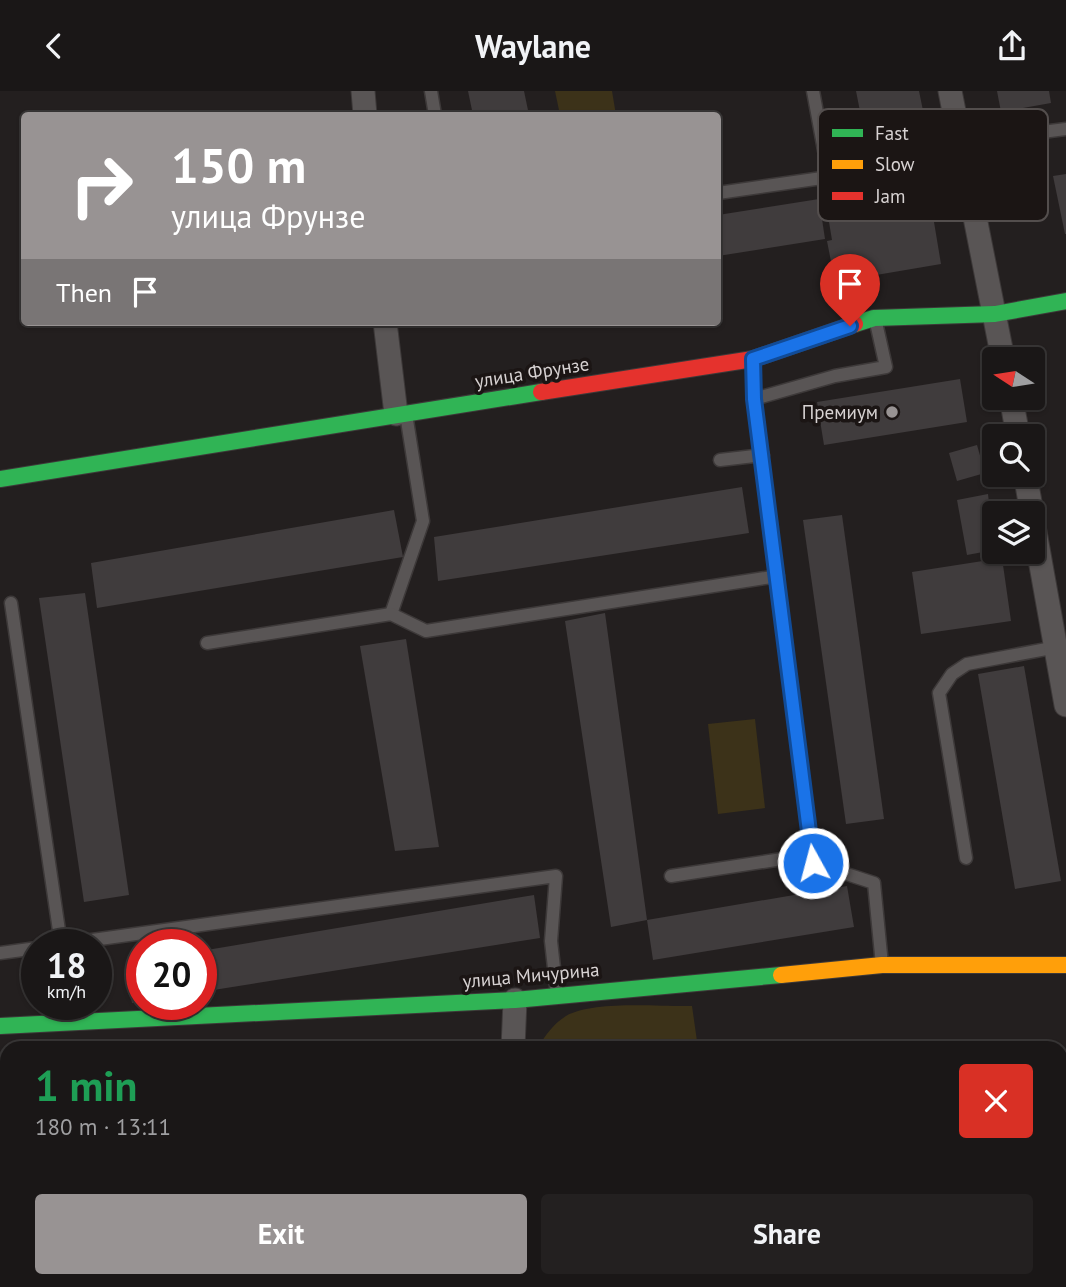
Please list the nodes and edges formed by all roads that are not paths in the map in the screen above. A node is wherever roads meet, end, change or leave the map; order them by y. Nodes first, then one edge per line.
1 (363, 91) edge
2 (431, 91) edge
3 (813, 91) edge
4 (950, 91) edge
5 (954, 109) edge
6 (365, 112) edge
7 (434, 112) edge
8 (818, 118) edge
9 (1066, 129) edge
10 (1048, 131) edge
11 (818, 179) edge
12 (721, 193) edge
13 (976, 221) edge
14 (1066, 301) edge
15 (995, 314) junction
16 (874, 318) junction
17 (386, 326) edge
18 (1001, 347) edge
19 (753, 359) junction
20 (754, 399) junction
21 (401, 413) junction
22 (763, 454) junction
23 (720, 460) dead end
24 (0, 479) edge
25 (1041, 564) edge
26 (778, 576) junction
27 (11, 603) dead end
28 (391, 614) junction
29 (207, 643) dead end
30 (1057, 647) junction
31 (1066, 705) edge
32 (966, 858) dead end
33 (813, 863) junction
34 (671, 876) dead end
35 (56, 929) edge
36 (112, 938) edge
37 (21, 950) edge
38 (0, 953) edge
39 (882, 965) junction
40 (1066, 965) edge
41 (557, 995) junction
42 (515, 1000) junction
43 (0, 1027) edge
44 (513, 1041) edge

1 - 6 street
2 - 7 lane
3 - 8 lane
4 - 5 street
9 - 10 lane
11 - 12 lane
13 - 15 street
14 - 15 street, улица Фрунзе
15 - 16 street, улица Фрунзе
15 - 18 street
16 - 19 street, улица Фрунзе
16 - 20 lane
17 - 21 street
19 - 20 lane
19 - 21 street, улица Фрунзе
20 - 22 lane
21 - 24 street, улица Фрунзе
21 - 28 lane
22 - 23 lane
22 - 26 lane
25 - 30 street
26 - 28 lane
26 - 33 lane
27 - 35 lane
28 - 29 lane
30 - 31 street
30 - 32 lane
33 - 34 lane
33 - 39 lane
36 - 41 lane
37 - 38 lane
39 - 40 street, улица Мичурина
39 - 41 street, улица Мичурина
41 - 42 street, улица Мичурина
42 - 43 street, улица Мичурина
42 - 44 street

